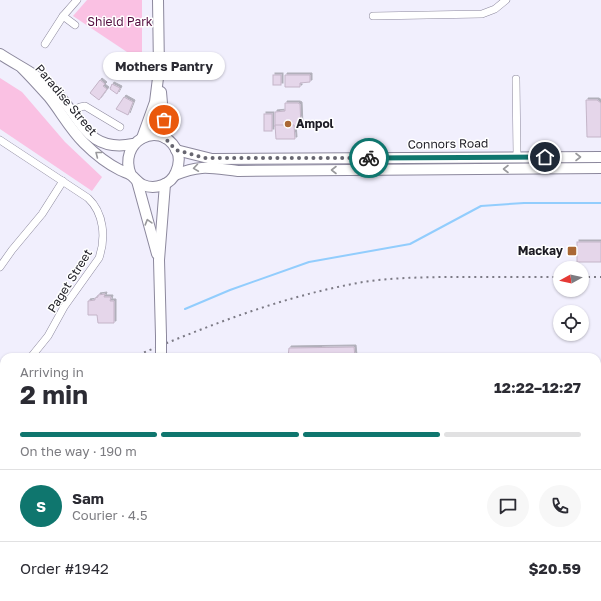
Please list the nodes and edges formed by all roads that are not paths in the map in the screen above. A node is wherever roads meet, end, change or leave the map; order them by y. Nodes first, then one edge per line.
1 (78, 0) edge
2 (158, 0) edge
3 (506, 0) edge
4 (63, 16) junction
5 (373, 16) dead end
6 (75, 25) dead end
7 (45, 44) dead end
8 (0, 54) edge
9 (22, 68) junction
10 (159, 70) junction
11 (516, 79) dead end
12 (72, 112) junction
13 (120, 127) dead end
14 (142, 138) junction
15 (165, 138) junction
16 (0, 140) edge
17 (134, 144) junction
18 (176, 150) junction
19 (517, 156) junction
20 (601, 157) edge
21 (601, 168) edge
22 (175, 175) junction
23 (134, 178) junction
24 (62, 181) junction
25 (165, 184) junction
26 (159, 260) junction
27 (0, 268) edge
28 (34, 353) edge
29 (161, 353) edge

1 - 4 street
2 - 10 street
3 - 5 street
4 - 6 street
4 - 7 street
8 - 9 street, Paradise Street
9 - 12 street, Paradise Street
23 -> 9 street, Paradise Street
10 - 14 street
10 - 15 street
11 - 19 street
12 - 13 street, Paradise Street
12 - 17 street, Paradise Street
14 - 15 street
14 - 17 street
15 - 18 street
16 - 24 street, Paget Street
17 - 23 street
18 - 19 street, Connors Road
18 - 22 street
19 -> 20 street, Connors Road
21 -> 22 street, Connors Road
22 - 25 street
23 - 25 street
26 -> 23 street
24 - 27 street
24 - 28 street, Paget Street
25 - 26 street
26 - 29 street, bridge

